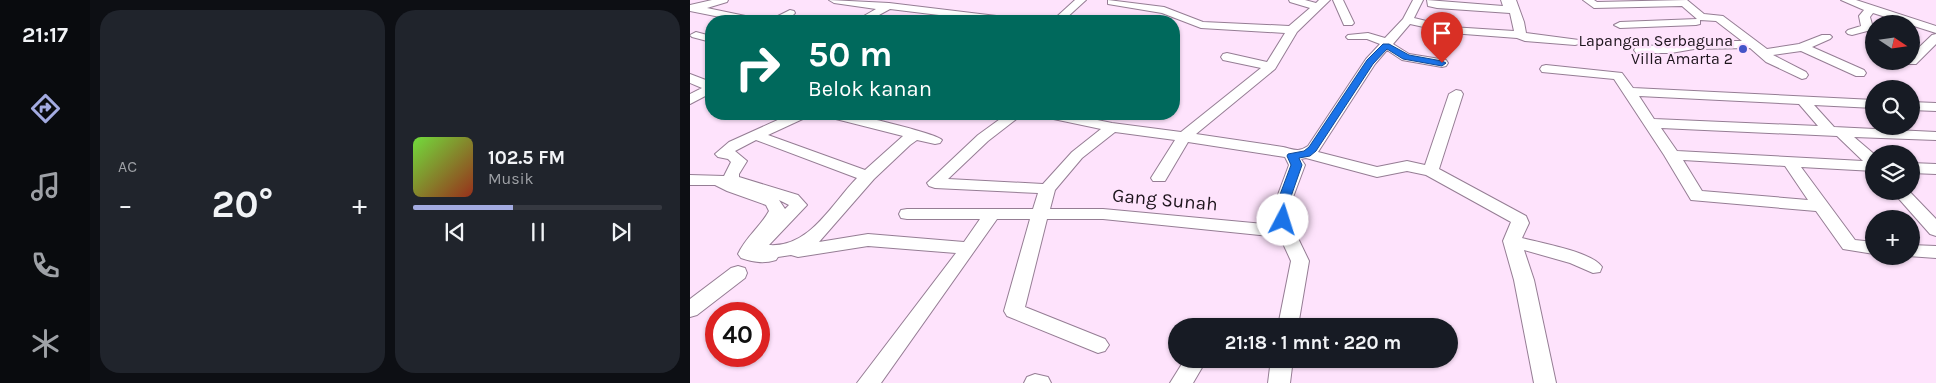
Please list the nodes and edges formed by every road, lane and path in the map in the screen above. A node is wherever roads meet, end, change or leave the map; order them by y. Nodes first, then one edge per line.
1 (723, 0) edge
2 (834, 0) edge
3 (900, 0) edge
4 (1081, 0) edge
5 (1294, 0) edge
6 (1338, 0) edge
7 (1418, 0) edge
8 (1432, 0) edge
9 (1506, 0) edge
10 (1511, 0) edge
11 (1588, 0) edge
12 (1846, 0) edge
13 (1112, 2) dead end
14 (1679, 2) edge
15 (1321, 4) edge
16 (887, 6) junction
17 (1872, 8) junction
18 (691, 9) edge
19 (723, 15) edge
20 (871, 15) edge
21 (963, 15) edge
22 (1064, 15) edge
23 (1176, 15) edge
24 (1180, 16) edge
25 (1408, 20) junction
26 (1348, 23) dead end
27 (1620, 25) dead end
28 (1292, 30) junction
29 (1936, 30) edge
30 (1852, 32) dead end
31 (696, 35) dead end
32 (1520, 35) junction
33 (705, 37) edge
34 (1352, 37) dead end
35 (1826, 37) dead end
36 (1936, 37) edge
37 (1575, 42) dead end
38 (1387, 44) junction
39 (1753, 44) junction
40 (1802, 47) junction
41 (1640, 50) dead end
42 (1920, 52) edge
43 (1766, 53) junction
44 (1227, 57) dead end
45 (1442, 63) dead end
46 (1271, 66) junction
47 (1546, 68) dead end
48 (1860, 74) dead end
49 (1802, 75) dead end
50 (690, 78) edge
51 (705, 84) edge
52 (705, 91) edge
53 (1629, 92) junction
54 (1456, 94) dead end
55 (690, 100) edge
56 (1802, 100) junction
57 (1865, 104) edge
58 (1920, 106) edge
59 (1936, 107) edge
60 (789, 120) edge
61 (858, 120) edge
62 (1008, 120) edge
63 (1092, 120) edge
64 (1106, 122) edge
65 (1650, 123) junction
66 (1835, 130) junction
67 (915, 134) junction
68 (756, 135) junction
69 (1936, 136) edge
70 (1184, 137) junction
71 (936, 140) dead end
72 (899, 146) junction
73 (1299, 155) junction
74 (1672, 155) junction
75 (1865, 156) edge
76 (1789, 161) junction
77 (1865, 164) edge
78 (1920, 168) edge
79 (1936, 169) edge
80 (850, 170) junction
81 (1431, 171) junction
82 (867, 176) junction
83 (1159, 178) dead end
84 (690, 180) edge
85 (1047, 189) junction
86 (1909, 200) edge
87 (1822, 206) junction
88 (907, 214) dead end
89 (992, 214) junction
90 (1040, 215) junction
91 (1935, 227) edge
92 (1286, 232) junction
93 (1512, 241) junction
94 (970, 248) junction
95 (1865, 248) edge
96 (1920, 251) edge
97 (1936, 252) edge
98 (1593, 267) dead end
99 (738, 273) dead end
100 (690, 310) edge
101 (1289, 318) edge
102 (1098, 345) dead end
103 (1190, 368) edge
104 (1281, 368) edge
105 (868, 383) edge
106 (1035, 383) edge
107 (1040, 383) edge
108 (1181, 383) edge
109 (1279, 383) edge
110 (1545, 383) edge

1 - 18 street
2 - 16 street
3 - 16 street
4 - 22 street
5 - 15 street
6 - 26 street
7 - 25 street
8 - 9 street
10 - 32 street
11 - 14 street
12 - 17 street
13 - 23 street
14 - 27 street
14 - 39 street
15 - 28 street
16 - 20 street
16 - 21 street
17 - 29 street
17 - 30 street
18 - 19 street
24 - 28 street
25 - 32 street
25 - 38 street
28 - 46 street
31 - 33 street
32 - 37 street
34 - 38 street
35 - 40 street
36 - 42 street
38 - 45 street
38 - 73 street
39 - 41 street
39 - 43 street
40 - 43 street
40 - 48 street
43 - 49 street
44 - 46 street
46 - 70 street
47 - 53 street
50 - 51 street
52 - 55 street
53 - 56 street
53 - 65 street
54 - 81 street
56 - 57 street
56 - 66 street
58 - 59 street
60 - 68 street
61 - 67 street
62 - 85 street
63 - 64 street
64 - 70 street
64 - 85 street
65 - 66 street
65 - 74 street
66 - 69 street
66 - 75 street
67 - 71 street
67 - 72 street
68 - 80 street
68 - 82 street
70 - 73 street
70 - 83 street
72 - 80 street
72 - 82 street
73 - 81 street
73 - 92 street
74 - 76 street
74 - 87 street
76 - 77 street
76 - 87 street
78 - 79 street
80 - 82 street
81 - 93 street
84 - 94 street
85 - 90 street
86 - 91 street
87 - 95 street
88 - 89 street, Gang Sunah
89 - 90 street, Gang Sunah
89 - 94 street
90 - 92 street, Gang Sunah
90 - 102 street
92 - 101 street
93 - 98 street
93 - 110 street
94 - 105 street
96 - 97 street
99 - 100 street
103 - 108 street
104 - 109 street
106 - 107 street

